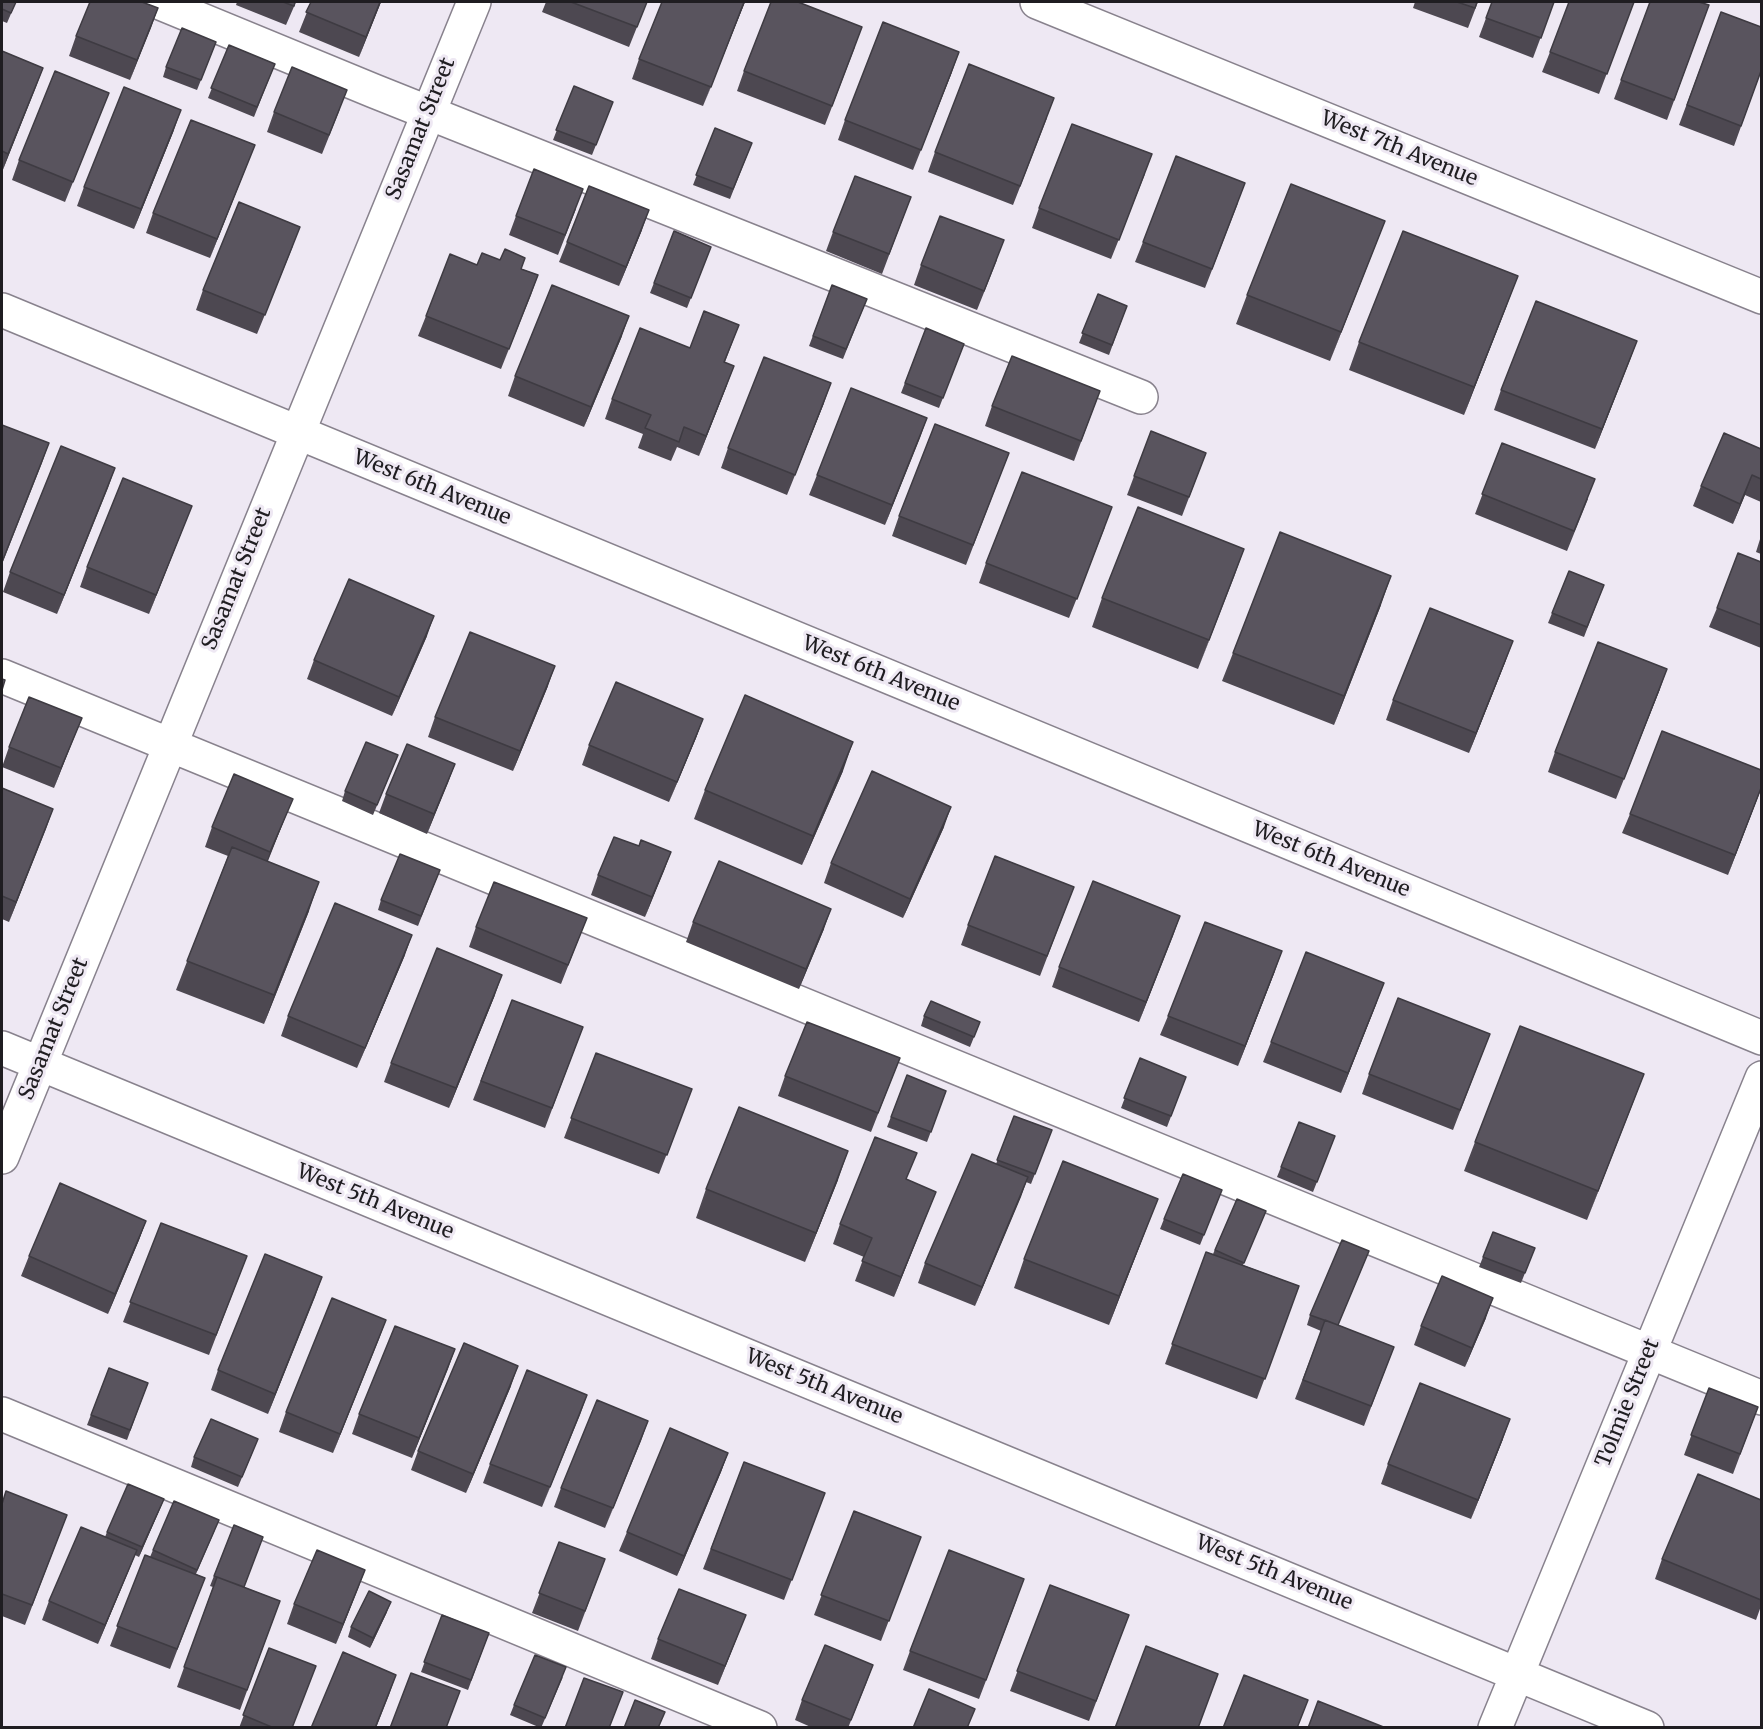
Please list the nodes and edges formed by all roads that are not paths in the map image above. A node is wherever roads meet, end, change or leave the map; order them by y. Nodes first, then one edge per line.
1 (158, 2) edge
2 (474, 2) edge
3 (1037, 2) edge
4 (428, 112) junction
5 (1761, 297) edge
6 (2, 310) edge
7 (1141, 397) dead end
8 (297, 432) junction
9 (2, 676) edge
10 (170, 744) junction
11 (1761, 1038) edge
12 (2, 1048) edge
13 (39, 1064) junction
14 (1761, 1078) edge
15 (2, 1157) edge
16 (1649, 1353) junction
17 (1761, 1398) edge
18 (2, 1414) edge
19 (1517, 1673) junction
20 (760, 1728) edge
21 (1495, 1728) edge
22 (1647, 1728) edge

1 - 4 street
2 - 4 street, Sasamat Street
3 - 5 street, West 7th Avenue
4 - 7 street
4 - 8 street, Sasamat Street
6 - 8 street, West 6th Avenue
8 - 10 street, Sasamat Street
8 - 11 street, West 6th Avenue
9 - 10 street
10 - 13 street, Sasamat Street
10 - 16 street
12 - 13 street, West 5th Avenue
13 - 15 street, Sasamat Street
13 - 19 street, West 5th Avenue
14 - 16 street, Tolmie Street
16 - 17 street
16 - 19 street, Tolmie Street
18 - 20 street
19 - 21 street, Tolmie Street
19 - 22 street, West 5th Avenue

